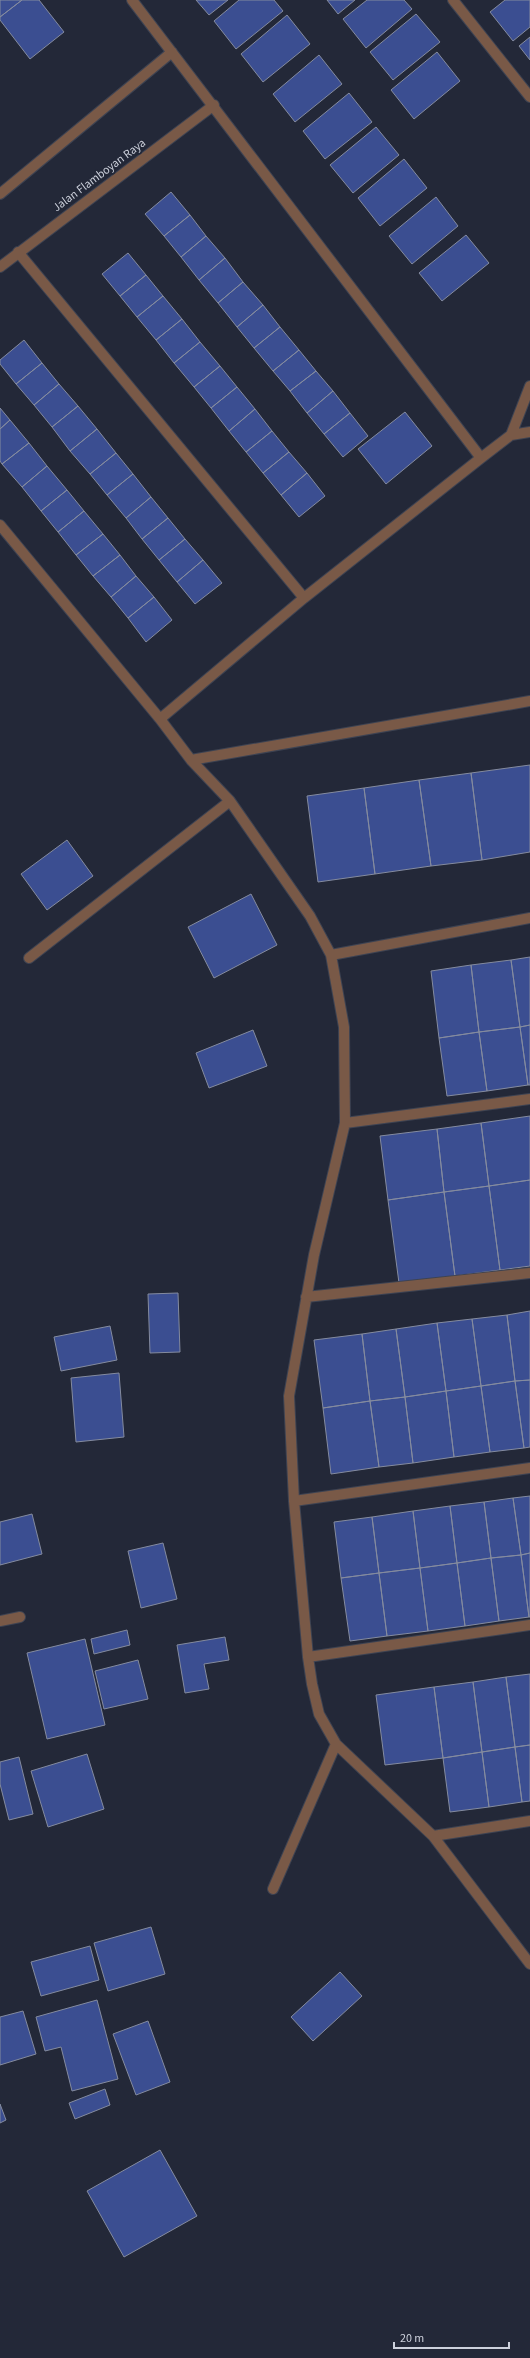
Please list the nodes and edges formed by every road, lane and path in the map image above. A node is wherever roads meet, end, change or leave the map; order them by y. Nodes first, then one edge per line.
1 (132, 0) edge
2 (453, 0) edge
3 (172, 52) junction
4 (530, 97) edge
5 (214, 105) junction
6 (0, 194) edge
7 (18, 252) junction
8 (0, 267) edge
9 (530, 386) edge
10 (530, 432) edge
11 (511, 435) junction
12 (481, 458) junction
13 (0, 525) edge
14 (304, 598) junction
15 (530, 701) edge
16 (160, 719) junction
17 (191, 760) junction
18 (230, 801) junction
19 (530, 918) edge
20 (331, 955) junction
21 (29, 958) dead end
22 (530, 1099) edge
23 (345, 1123) junction
24 (530, 1273) edge
25 (306, 1297) junction
26 (530, 1468) edge
27 (294, 1501) junction
28 (20, 1617) dead end
29 (0, 1621) edge
30 (530, 1625) edge
31 (308, 1657) junction
32 (336, 1744) junction
33 (530, 1821) edge
34 (433, 1836) junction
35 (273, 1889) dead end
36 (530, 1964) edge

1 - 3 street
2 - 4 street
3 - 5 street
3 - 6 street
5 - 7 street, Jalan Flamboyan Raya
5 - 12 street
7 - 8 street, Jalan Flamboyan Raya
7 - 14 street
9 - 11 street
10 - 11 street
11 - 12 street
12 - 14 street
13 - 16 street
14 - 16 street
15 - 17 street
16 - 17 street
17 - 18 street
18 - 20 street
18 - 21 street
19 - 20 street
20 - 23 street
22 - 23 street
23 - 25 street
24 - 25 street
25 - 27 street
26 - 27 street
27 - 31 street
28 - 29 street
30 - 31 street
31 - 32 street
32 - 34 street
32 - 35 street
33 - 34 street
34 - 36 street

